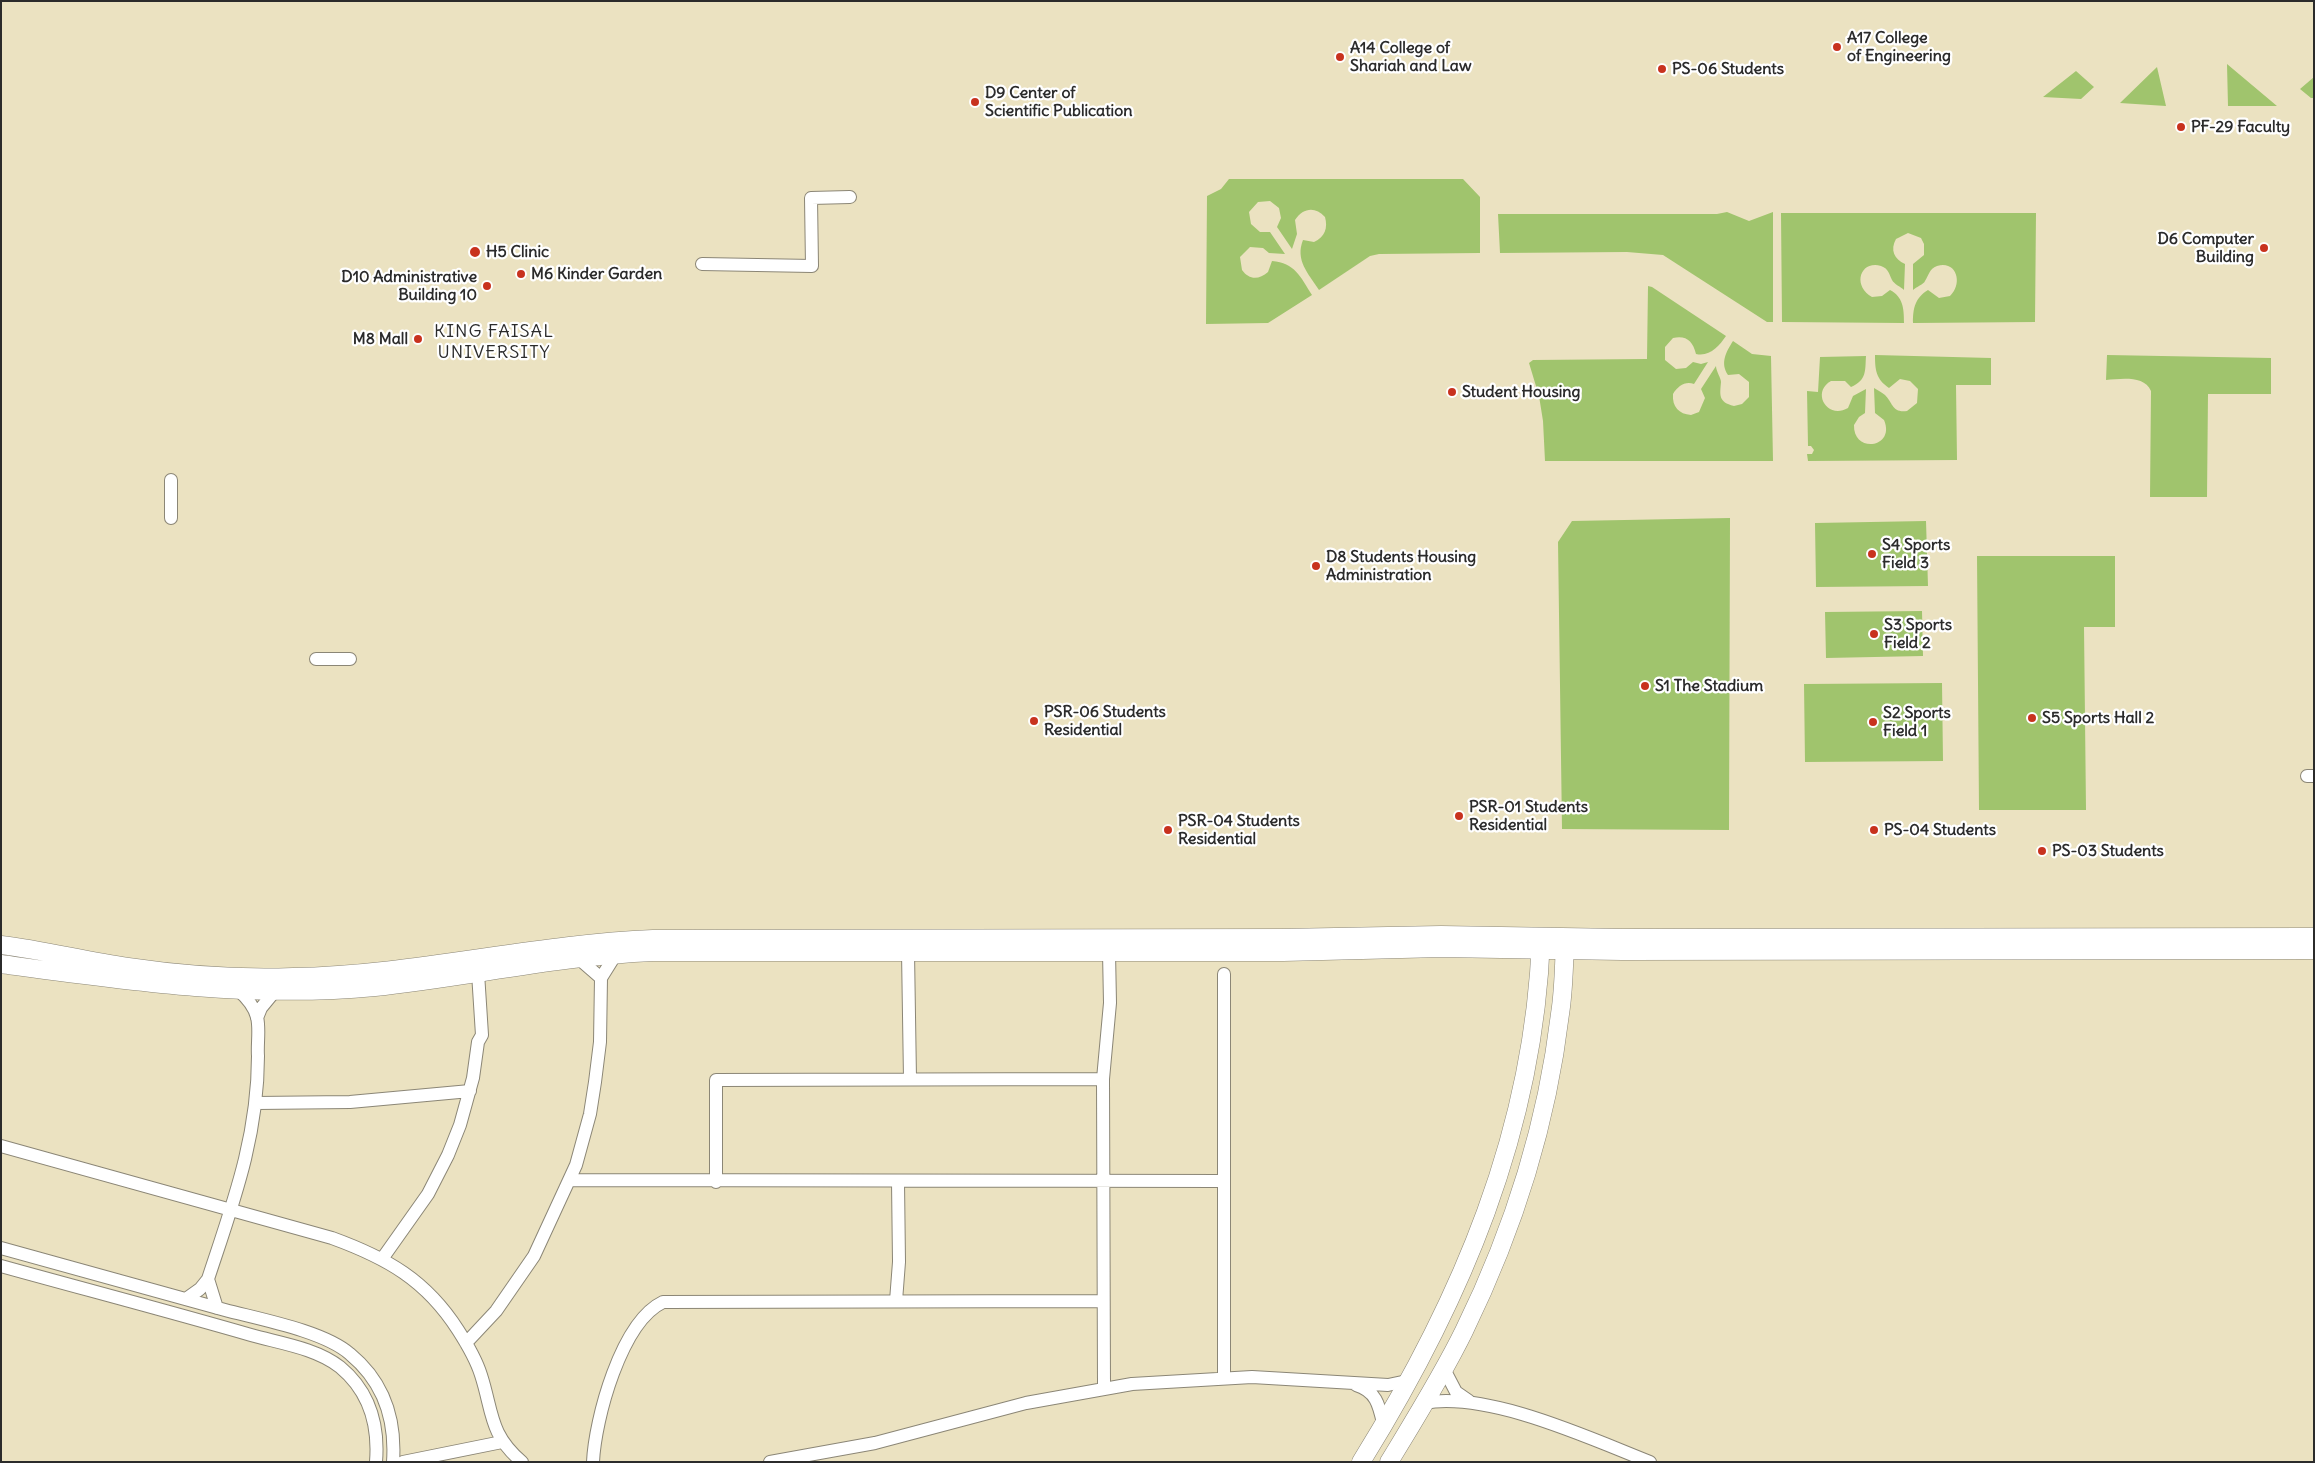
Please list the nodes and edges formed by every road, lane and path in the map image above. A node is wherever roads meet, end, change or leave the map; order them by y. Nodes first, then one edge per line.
1 (850, 197) dead end
2 (702, 264) dead end
3 (171, 480) dead end
4 (171, 518) dead end
5 (316, 659) dead end
6 (350, 659) dead end
7 (2314, 937) edge
8 (1540, 943) junction
9 (1565, 943) junction
10 (1, 945) edge
11 (2314, 950) edge
12 (908, 952) junction
13 (1109, 952) junction
14 (616, 954) junction
15 (578, 958) junction
16 (1, 964) edge
17 (478, 972) junction
18 (1224, 974) dead end
19 (601, 978) junction
20 (238, 990) junction
21 (275, 990) junction
22 (257, 1018) junction
23 (910, 1079) junction
24 (1103, 1079) junction
25 (470, 1091) junction
26 (256, 1103) junction
27 (1, 1146) edge
28 (570, 1180) junction
29 (1224, 1181) junction
30 (716, 1182) junction
31 (898, 1182) junction
32 (1104, 1182) junction
33 (230, 1210) junction
34 (1, 1248) edge
35 (382, 1259) junction
36 (1, 1266) edge
37 (208, 1279) junction
38 (186, 1299) junction
39 (896, 1301) junction
40 (1103, 1301) junction
41 (218, 1308) junction
42 (466, 1343) junction
43 (1444, 1369) junction
44 (1224, 1378) junction
45 (1407, 1381) junction
46 (1347, 1382) junction
47 (1376, 1385) junction
48 (1104, 1388) junction
49 (1376, 1399) junction
50 (1471, 1402) junction
51 (1424, 1403) junction
52 (1383, 1423) junction
53 (502, 1442) junction
54 (836, 1456) edge
55 (1394, 1457) edge
56 (376, 1462) edge
57 (393, 1462) edge
58 (403, 1462) edge
59 (522, 1462) edge
60 (593, 1462) edge
61 (770, 1462) edge
62 (1361, 1462) edge
63 (1650, 1462) edge

1 - 2 street
3 - 4 street
5 - 6 street
7 - 9 main road
8 - 9 main road
8 - 10 main road
8 - 13 main road
8 - 45 main road
9 - 11 main road
9 - 43 main road
12 - 13 main road
12 - 14 main road
12 - 23 street
13 - 24 street
14 - 15 main road
14 - 19 street
15 - 17 main road
15 - 19 street
16 - 20 main road
17 - 21 main road
17 - 25 street
18 - 29 street
19 - 28 street
20 - 21 main road
20 - 22 street
21 - 22 street
22 - 26 street
23 - 24 street
23 - 30 street
24 - 32 street
25 - 26 street
25 - 35 street
26 - 33 street
27 - 33 street
28 - 30 street
28 - 42 street
29 - 32 street
29 - 44 street
30 - 31 street
31 - 32 street
31 - 39 street
32 - 40 street
33 - 35 street
33 - 37 street
34 - 38 street
35 - 42 street
36 - 56 street
37 - 38 street
37 - 41 street
38 - 41 street
39 - 40 street
39 - 60 street
40 - 48 street
41 - 57 street
42 - 53 street
43 - 50 street
43 - 51 main road
44 - 46 street
44 - 48 street
45 - 47 street
45 - 52 main road
46 - 47 street
46 - 49 street
47 - 49 street
48 - 54 street
49 - 52 street
50 - 51 street
50 - 63 street
51 - 55 main road
52 - 62 main road
53 - 58 street
53 - 59 street
54 - 61 street

